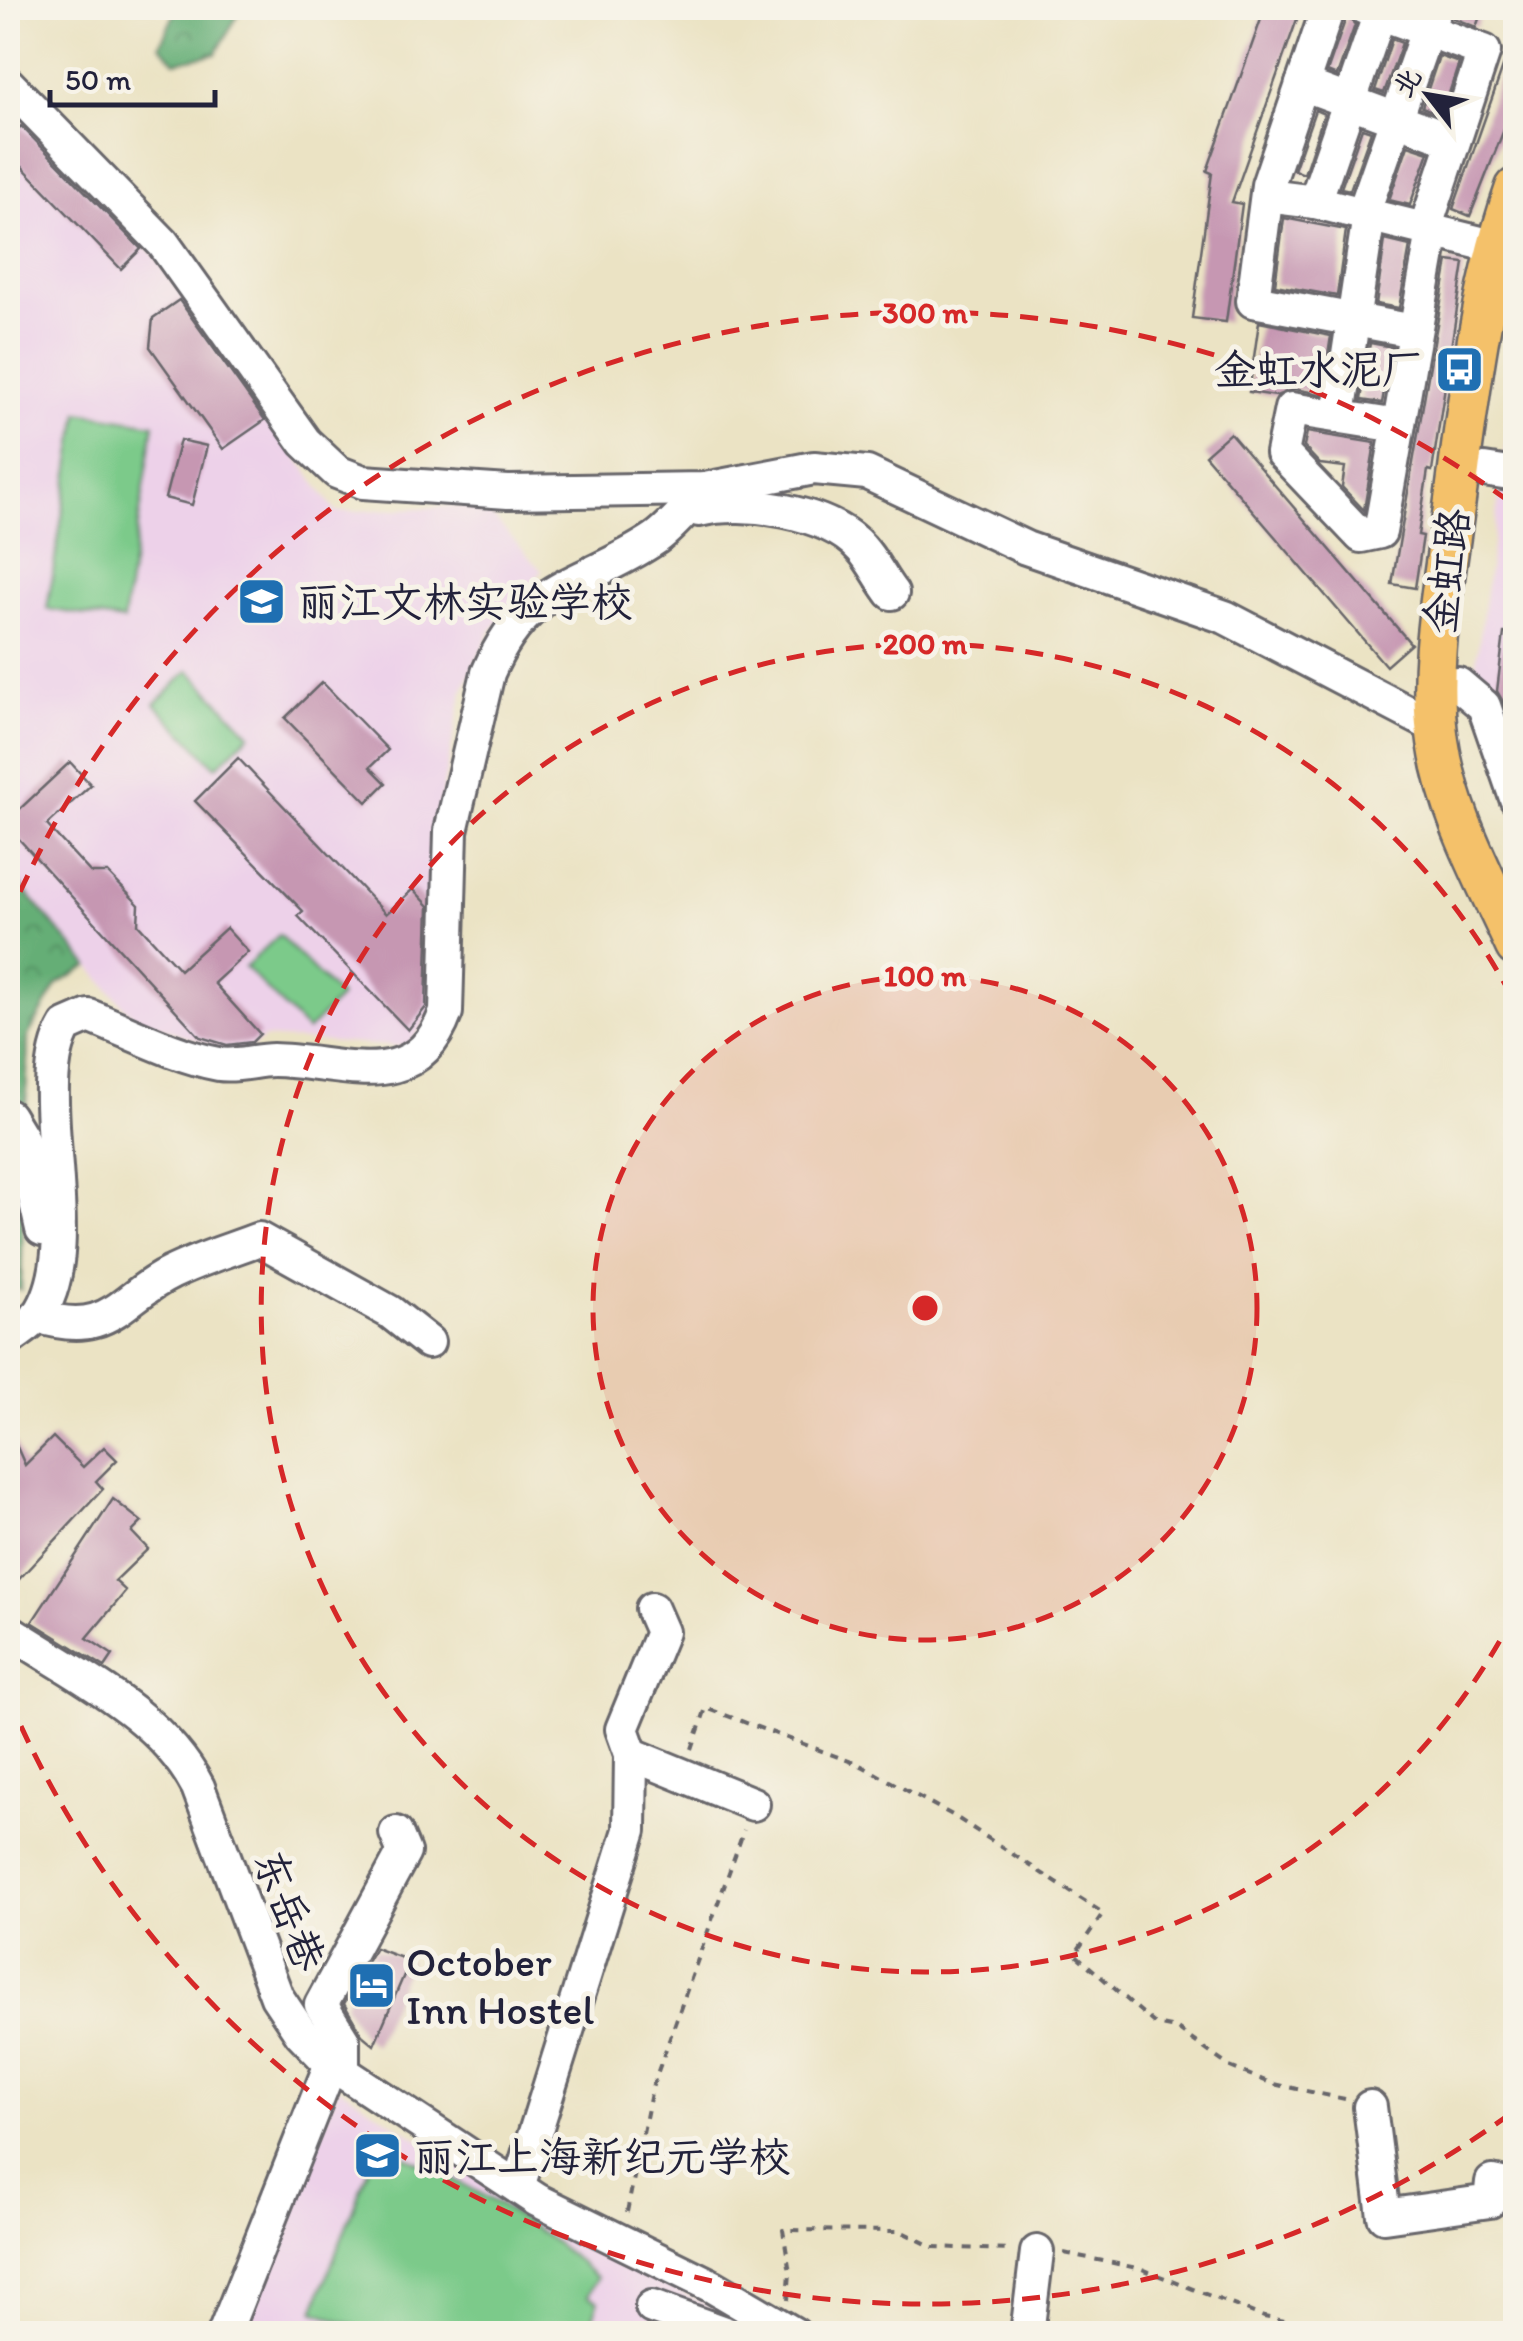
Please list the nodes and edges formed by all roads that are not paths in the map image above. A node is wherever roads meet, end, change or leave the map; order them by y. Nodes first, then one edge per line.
1 (1328, 8) edge
2 (1373, 10) edge
3 (1431, 19) edge
4 (8, 84) edge
5 (1302, 84) junction
6 (1349, 102) junction
7 (1396, 119) junction
8 (1453, 140) junction
9 (1516, 188) edge
10 (1267, 196) junction
11 (1315, 202) junction
12 (1366, 215) junction
13 (1429, 230) junction
14 (1506, 262) edge
15 (1354, 320) junction
16 (1414, 331) junction
17 (1339, 416) junction
18 (1398, 426) junction
19 (1500, 473) edge
20 (705, 489) junction
21 (676, 518) junction
22 (892, 593) dead end
23 (1458, 684) junction
24 (1436, 727) junction
25 (1516, 798) edge
26 (1516, 886) edge
27 (1516, 946) edge
28 (8, 1116) edge
29 (42, 1304) junction
30 (8, 1340) edge
31 (428, 1342) dead end
32 (652, 1609) dead end
33 (8, 1630) edge
34 (631, 1754) junction
35 (753, 1804) road end
36 (396, 1833) dead end
37 (337, 2068) junction
38 (1370, 2108) road end
39 (518, 2187) junction
40 (1516, 2187) edge
41 (1037, 2252) road end
42 (652, 2307) dead end
43 (791, 2332) edge
44 (224, 2334) edge
45 (727, 2334) edge
46 (1026, 2334) edge

1 - 5 street
2 - 3 street
2 - 6 street
3 - 7 street
3 - 8 street
4 - 20 street
5 - 6 street
5 - 10 street
6 - 7 street
6 - 11 street
7 - 8 street
7 - 12 street
8 - 13 street
9 - 14 main road, 金虹路
10 - 11 street
10 - 15 street
11 - 12 street
12 - 13 street
12 - 15 street
13 - 14 street
13 - 16 street
14 - 19 main road, 金虹路
14 - 24 main road, 金虹路
15 - 16 street
15 - 17 street
16 - 18 street
17 - 18 street
17 - 18 street
19 - 23 main road, 金虹路
20 - 21 street
20 - 24 street
21 - 22 street
21 - 29 street
23 - 25 street
23 - 26 main road, 金虹路
24 - 27 main road, 金虹路
28 - 29 street
29 - 30 street
29 - 31 street
32 - 34 street
33 - 37 street, 东岳巷
34 - 35 street
34 - 39 street
36 - 37 street
37 - 39 street, 东岳巷
37 - 44 street
38 - 40 street
39 - 43 street, 东岳巷
41 - 46 street
42 - 45 street

